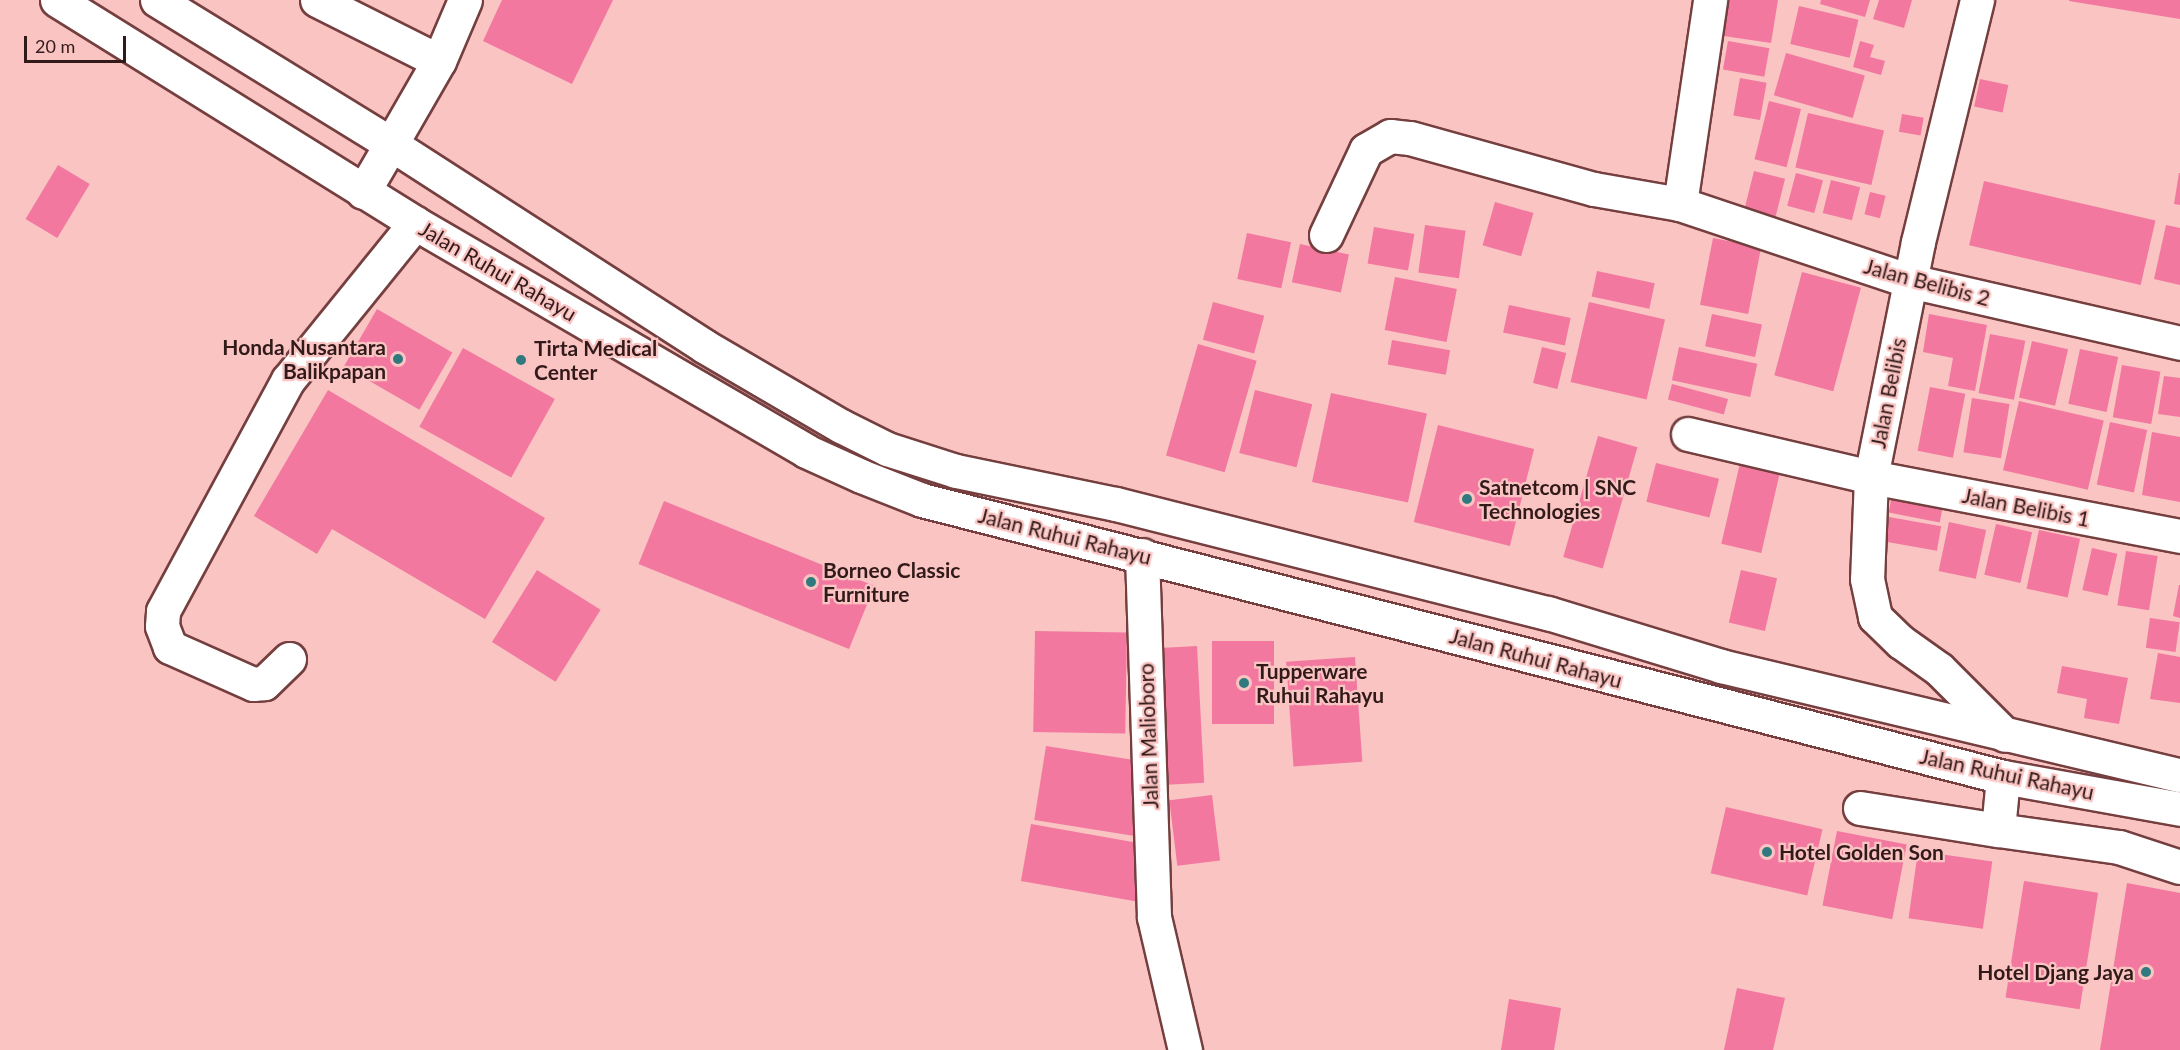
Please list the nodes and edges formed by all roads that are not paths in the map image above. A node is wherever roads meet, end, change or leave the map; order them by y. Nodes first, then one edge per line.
1 (57, 0) edge
2 (316, 0) edge
3 (465, 0) edge
4 (1710, 0) edge
5 (164, 2) edge
6 (1972, 4) edge
7 (439, 61) junction
8 (391, 144) junction
9 (363, 192) junction
10 (1680, 204) junction
11 (415, 223) junction
12 (1326, 235) dead end
13 (1910, 282) junction
14 (2180, 343) edge
15 (1688, 434) dead end
16 (1871, 477) junction
17 (2180, 536) edge
18 (1142, 555) junction
19 (289, 659) dead end
20 (2005, 735) junction
21 (2180, 775) edge
22 (2003, 777) junction
23 (1860, 808) dead end
24 (2180, 809) edge
25 (1998, 830) junction
26 (2180, 867) edge
27 (1185, 1050) edge

1 - 9 main road, Jalan Ruhui Rahayu
2 - 7 main road
3 - 7 main road
4 - 10 main road
5 - 8 main road, Jalan Ruhui Rahayu
6 - 13 main road, Jalan Belibis
7 - 8 main road
8 - 9 main road
8 - 20 main road, Jalan Ruhui Rahayu
9 - 11 main road, Jalan Ruhui Rahayu
10 - 12 main road, Jalan Belibis 2
10 - 13 main road, Jalan Belibis 2
11 - 18 main road, Jalan Ruhui Rahayu
11 - 19 main road
13 - 14 main road, Jalan Belibis 2
13 - 16 main road, Jalan Belibis
15 - 16 main road, Jalan Belibis 1
16 - 17 main road, Jalan Belibis 1
16 - 20 main road, Jalan Belibis
18 - 22 main road, Jalan Ruhui Rahayu
18 - 27 main road, Jalan Malioboro
20 - 21 main road, Jalan Ruhui Rahayu
22 - 24 main road, Jalan Ruhui Rahayu
22 - 25 main road
23 - 25 main road
25 - 26 main road

